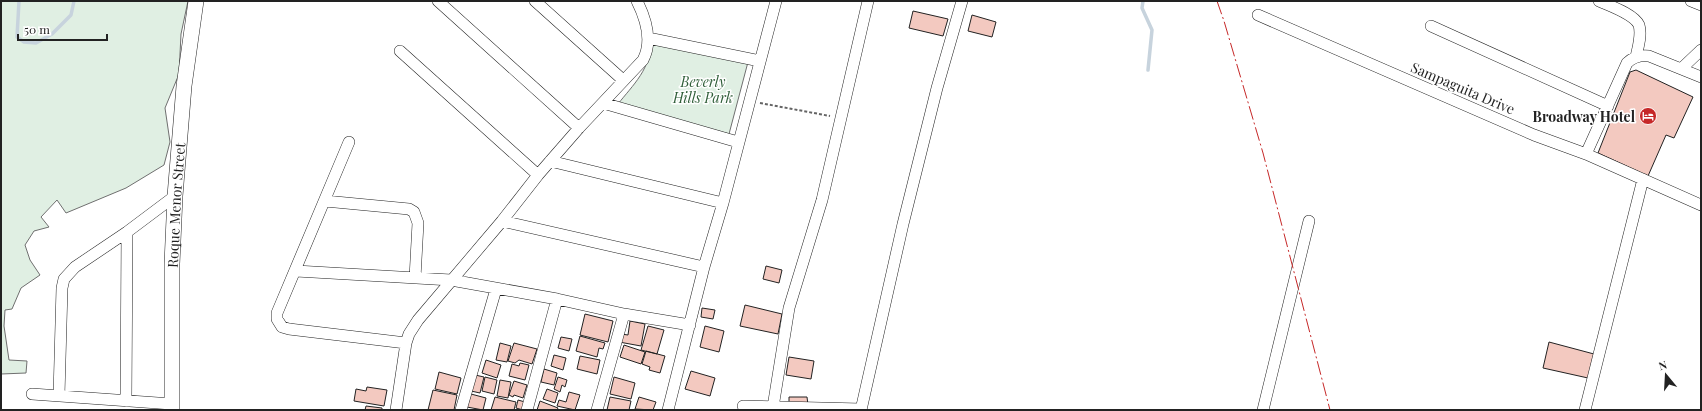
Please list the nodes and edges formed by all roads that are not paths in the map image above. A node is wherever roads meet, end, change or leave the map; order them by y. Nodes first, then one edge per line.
1 (196, 1) edge
2 (438, 1) edge
3 (535, 1) edge
4 (637, 1) edge
5 (776, 1) edge
6 (868, 1) edge
7 (962, 1) edge
8 (1599, 1) edge
9 (1691, 1) edge
10 (1701, 5) edge
11 (1258, 15) dead end
12 (1431, 26) dead end
13 (648, 38) junction
14 (1701, 50) edge
15 (400, 51) dead end
16 (1636, 57) junction
17 (760, 61) junction
18 (1682, 68) junction
19 (1701, 77) edge
20 (623, 80) junction
21 (603, 103) junction
22 (1608, 106) junction
23 (579, 128) junction
24 (349, 142) dead end
25 (738, 142) junction
26 (1586, 154) junction
27 (550, 162) junction
28 (538, 175) junction
29 (1643, 179) junction
30 (175, 196) junction
31 (325, 201) junction
32 (723, 203) junction
33 (1701, 205) edge
34 (502, 221) junction
35 (1308, 221) dead end
36 (127, 232) junction
37 (704, 267) junction
38 (296, 271) junction
39 (415, 278) junction
40 (451, 280) junction
41 (496, 289) junction
42 (557, 299) junction
43 (624, 314) junction
44 (690, 325) junction
45 (406, 343) junction
46 (32, 394) dead end
47 (59, 395) junction
48 (126, 401) junction
49 (743, 406) dead end
50 (172, 407) edge
51 (773, 407) junction
52 (396, 410) edge
53 (461, 410) edge
54 (527, 410) edge
55 (597, 410) edge
56 (668, 410) edge
57 (861, 410) edge
58 (1263, 410) edge
59 (1585, 410) edge

1 - 30 street, Roque Menor Street
2 - 23 street
3 - 20 street
4 - 13 street
5 - 17 street
6 - 51 street
7 - 57 street
8 - 16 street
9 - 10 street
11 - 26 street, Sampaguita Drive
12 - 22 street
13 - 17 street
13 - 20 street
14 - 18 street
15 - 28 street
16 - 18 street
16 - 22 street
17 - 25 street
18 - 19 street
20 - 21 street
21 - 23 street
21 - 25 street
22 - 26 street
23 - 27 street
24 - 31 street
25 - 32 street
26 - 29 street, Sampaguita Drive
27 - 28 street
27 - 32 street
28 - 34 street
29 - 33 street, Sampaguita Drive
29 - 59 street
30 - 36 street
30 - 50 street, Roque Menor Street
31 - 38 street
31 - 39 street
32 - 37 street
34 - 37 street
34 - 40 street
35 - 58 street
36 - 47 street
36 - 48 street
37 - 44 street
38 - 39 street
38 - 45 street
39 - 40 street
40 - 41 street
40 - 45 street
41 - 42 street
41 - 53 street
42 - 43 street
42 - 54 street
43 - 44 street
43 - 55 street
44 - 56 street
45 - 52 street
46 - 47 street
47 - 48 street
48 - 50 street
49 - 51 street
51 - 57 street

